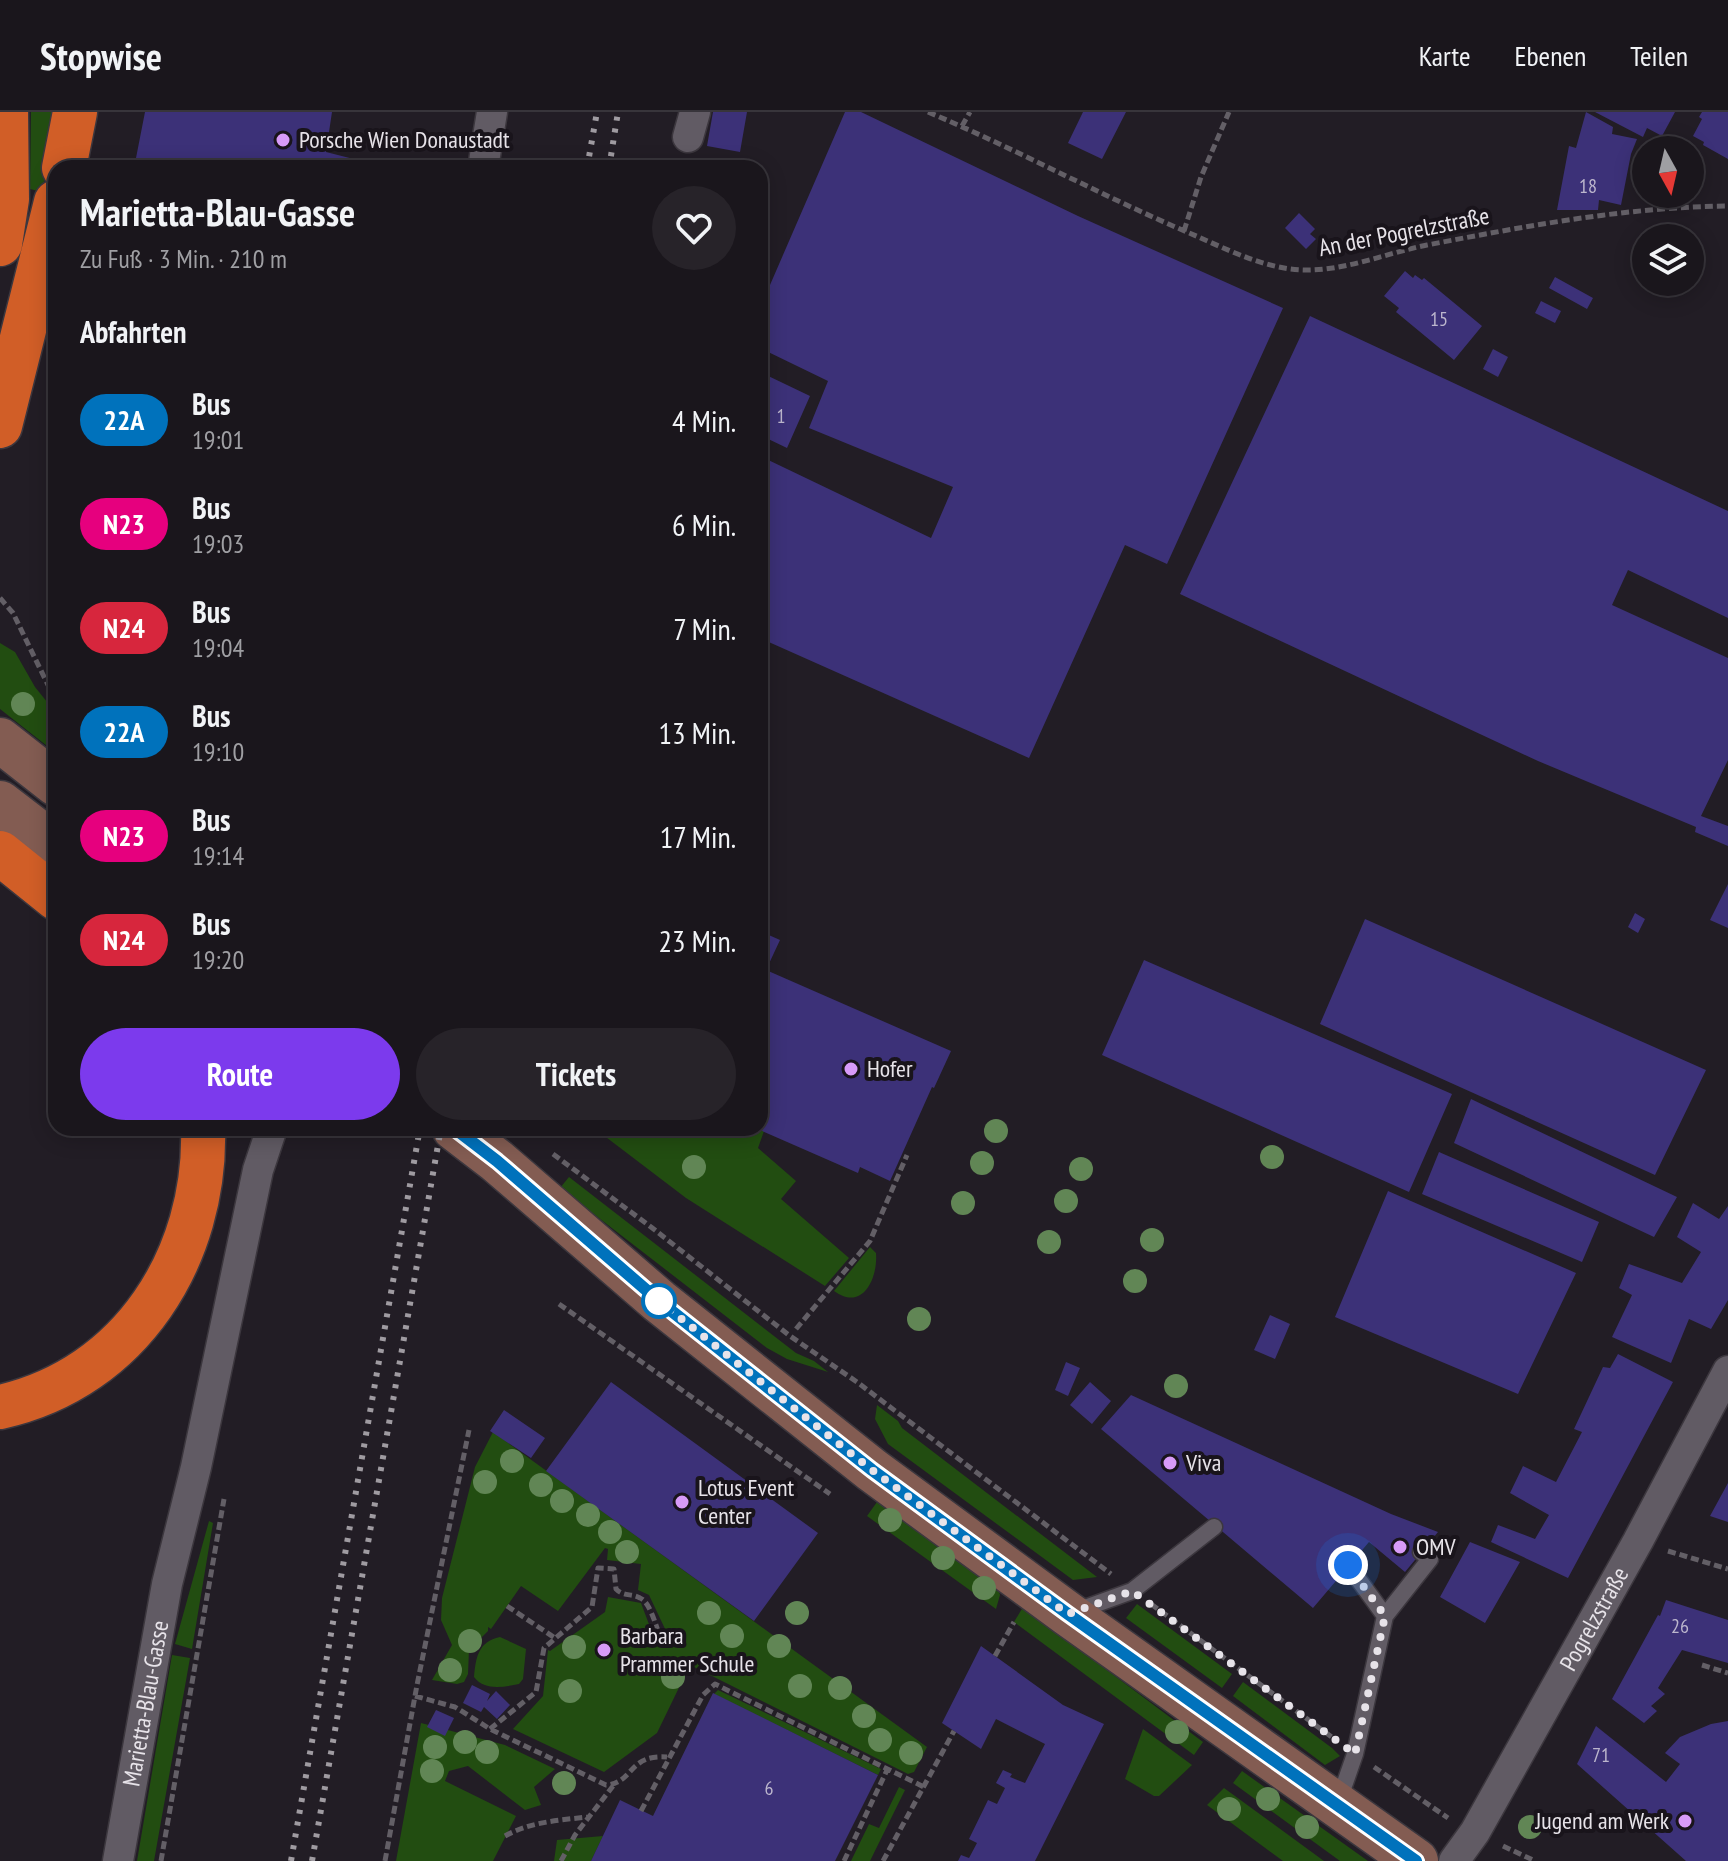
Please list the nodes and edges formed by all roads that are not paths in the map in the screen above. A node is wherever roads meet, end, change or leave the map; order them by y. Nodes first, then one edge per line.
1 (6, 112) edge
2 (75, 112) edge
3 (492, 112) edge
4 (66, 160) edge
5 (484, 160) edge
6 (48, 234) edge
7 (0, 244) edge
8 (0, 426) edge
9 (0, 740) edge
10 (48, 778) edge
11 (0, 803) edge
12 (48, 840) edge
13 (0, 853) edge
14 (48, 892) edge
15 (203, 1136) edge
16 (251, 1136) edge
17 (269, 1136) edge
18 (464, 1136) edge
19 (258, 1170) junction
20 (1726, 1380) edge
21 (0, 1407) edge
22 (1214, 1527) dead end
23 (1421, 1552) dead end
24 (1348, 1565) dead end
25 (1068, 1614) junction
26 (1385, 1616) junction
27 (1338, 1804) junction
28 (118, 1861) edge
29 (1416, 1861) edge
30 (1454, 1861) edge

1 - 7 highway
2 - 4 highway
3 - 5 street
6 - 8 highway
9 - 10 main road
11 - 12 main road
13 - 14 highway
15 - 21 highway
16 - 19 street, Marietta-Blau-Gasse
17 - 19 street, Marietta-Blau-Gasse
18 - 25 main road
19 - 28 street, Marietta-Blau-Gasse
20 - 30 street, Pogrelzstraße
22 - 25 lane
23 - 26 lane
24 - 26 lane
25 - 27 main road
26 - 27 lane
27 - 29 main road

